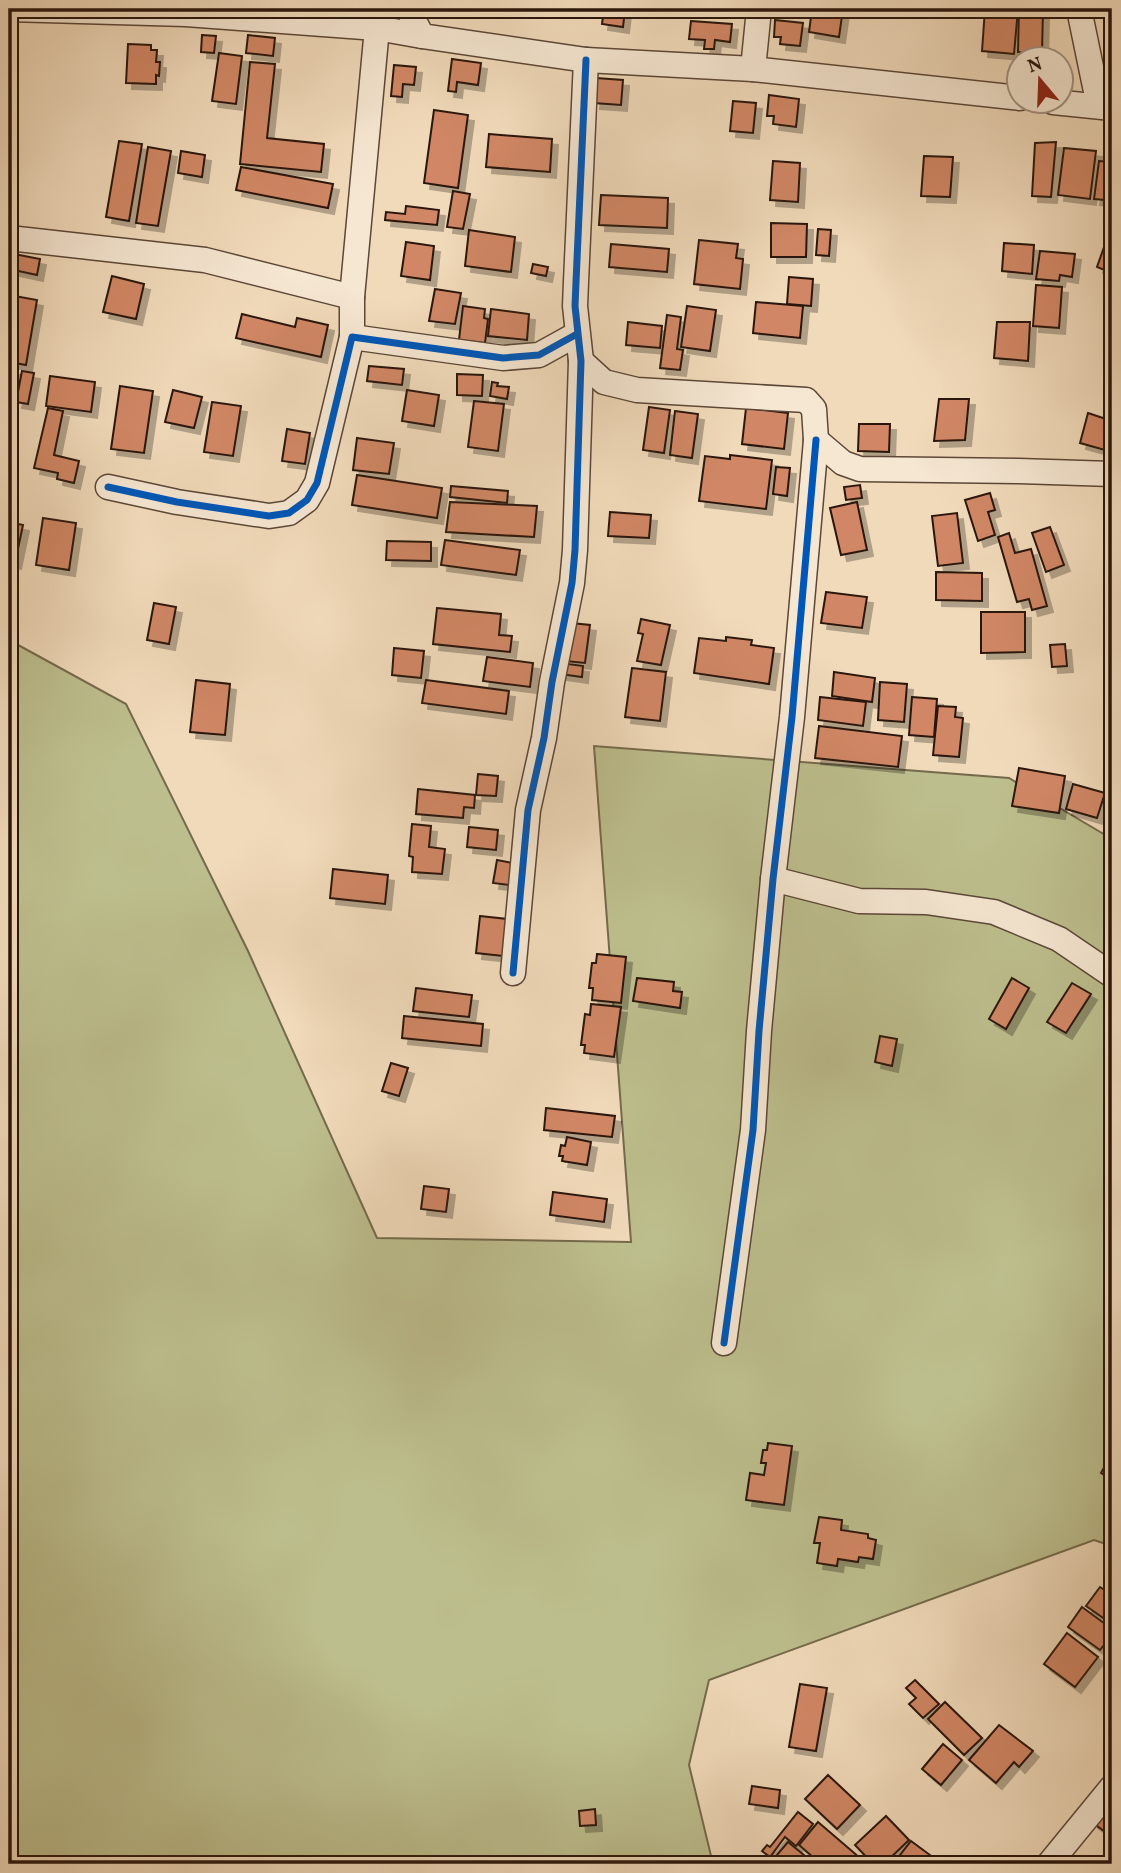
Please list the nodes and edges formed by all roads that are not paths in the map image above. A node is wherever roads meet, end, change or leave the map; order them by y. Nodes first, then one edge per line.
1 (9, 9) edge
2 (408, 9) edge
3 (759, 9) edge
4 (1079, 9) edge
5 (377, 28) junction
6 (422, 36) junction
7 (586, 60) junction
8 (753, 69) junction
9 (1006, 96) edge
10 (1076, 104) edge
11 (1106, 107) edge
12 (9, 238) edge
13 (352, 297) junction
14 (577, 334) junction
15 (352, 337) junction
16 (581, 361) junction
17 (816, 440) junction
18 (1112, 474) edge
19 (108, 487) dead end
20 (773, 879) junction
21 (513, 973) dead end
22 (1112, 975) edge
23 (724, 1343) dead end
24 (1112, 1787) edge
25 (1049, 1864) edge

1 - 5 street
2 - 6 street
3 - 8 street
4 - 11 street
5 - 6 street
5 - 13 street
6 - 7 street
7 - 8 street
7 - 14 street
8 - 9 street
10 - 11 street
12 - 13 street
13 - 15 street
14 - 15 street
14 - 16 street
15 - 19 street
16 - 17 street
16 - 21 street
17 - 18 street
17 - 20 street
20 - 22 street
20 - 23 street
24 - 25 street

